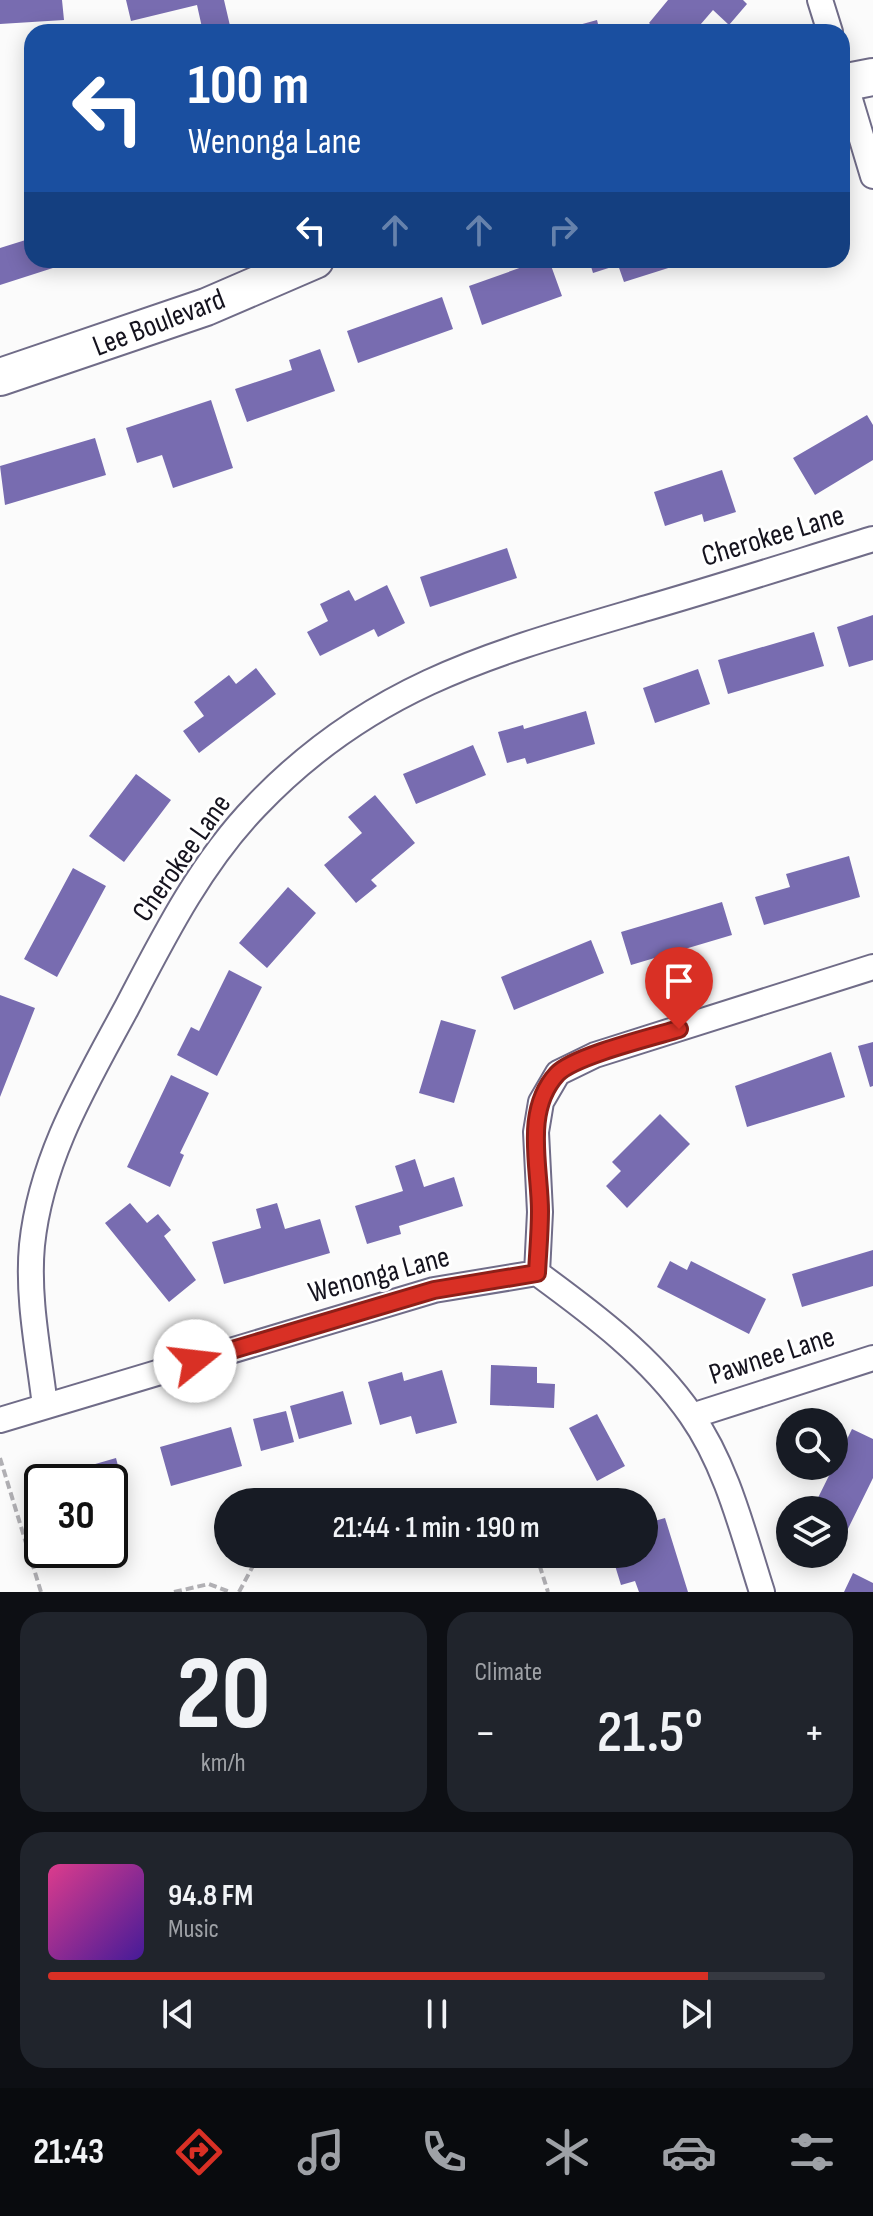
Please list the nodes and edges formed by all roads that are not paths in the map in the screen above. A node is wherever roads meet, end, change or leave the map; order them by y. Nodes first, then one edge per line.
1 (820, 0) edge
2 (828, 24) edge
3 (850, 79) edge
4 (873, 176) edge
5 (296, 268) edge
6 (0, 377) edge
7 (873, 539) edge
8 (873, 967) edge
9 (537, 1273) junction
10 (873, 1358) edge
11 (45, 1406) junction
12 (692, 1416) junction
13 (0, 1420) edge
14 (762, 1592) edge

1 - 2 street
3 - 4 street
5 - 6 street, Lee Boulevard
7 - 11 street, Cherokee Lane
8 - 9 street
9 - 11 street, Wenonga Lane
9 - 12 street
10 - 12 street, Pawnee Lane
11 - 13 street, Wenonga Lane
12 - 14 street

